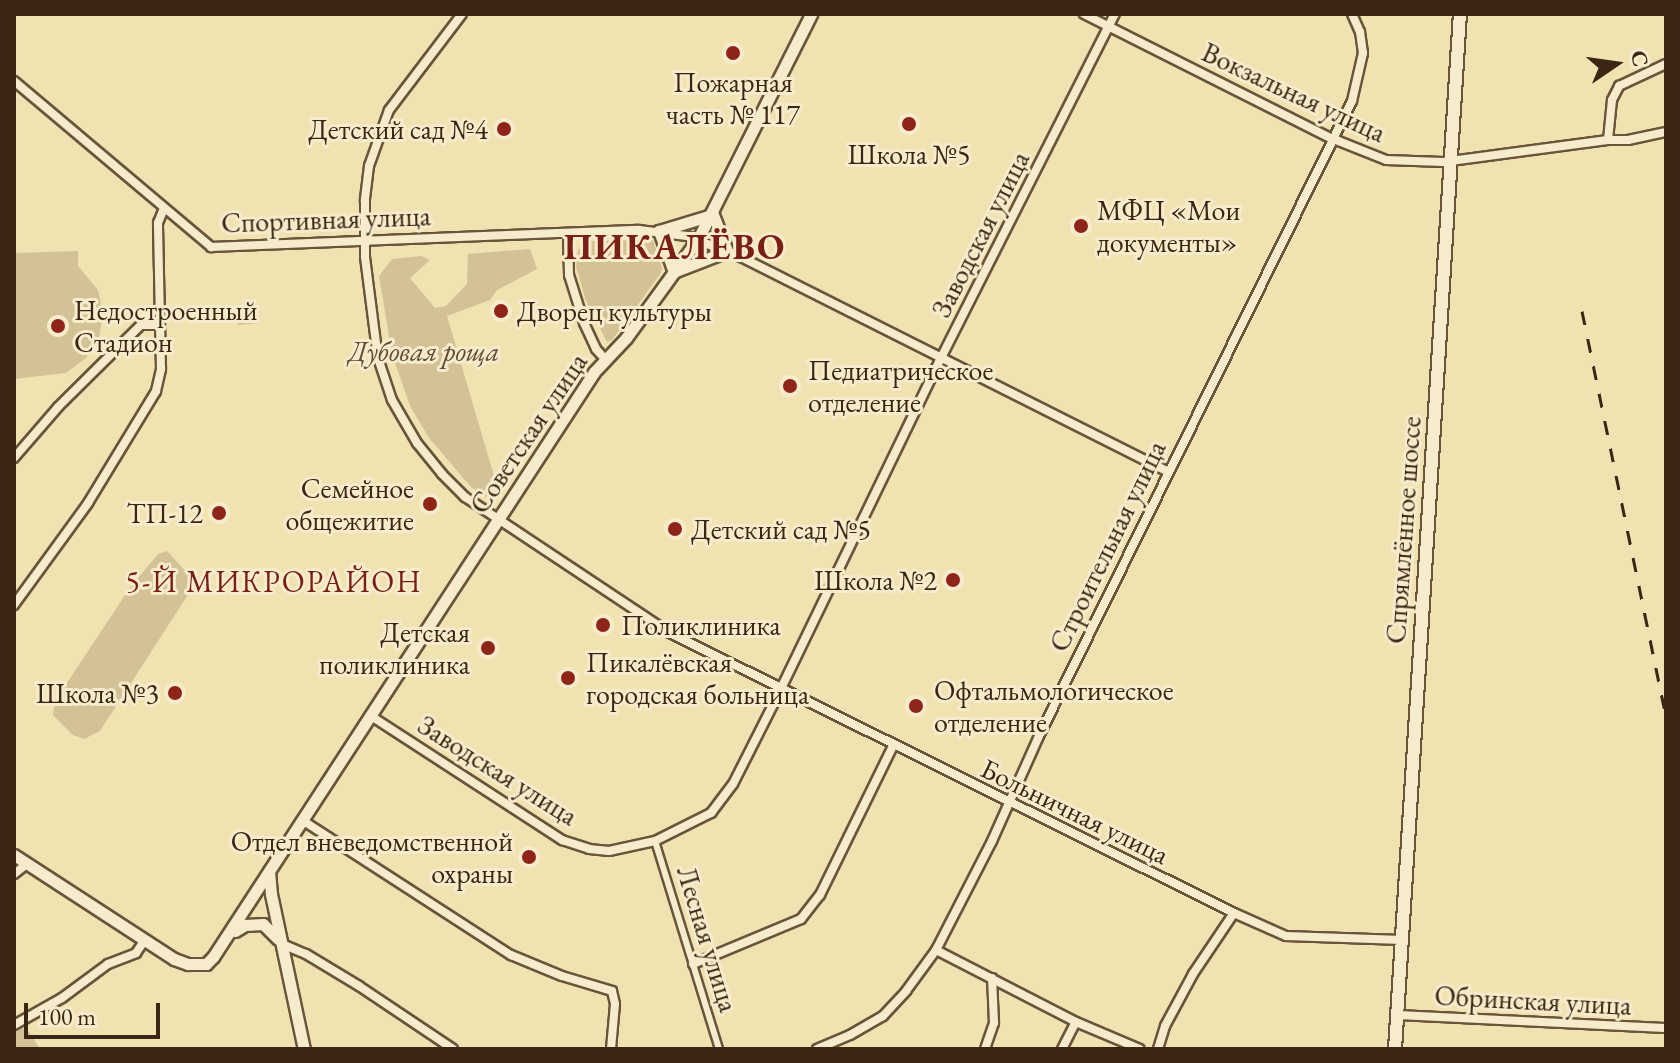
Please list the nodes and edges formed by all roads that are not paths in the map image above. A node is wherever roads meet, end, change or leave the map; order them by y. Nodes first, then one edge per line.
1 (462, 14) edge
2 (811, 14) edge
3 (1084, 14) edge
4 (1115, 14) edge
5 (1352, 14) edge
6 (1460, 14) edge
7 (1109, 26) junction
8 (1666, 64) edge
9 (14, 81) edge
10 (1666, 132) edge
11 (1331, 138) junction
12 (1608, 140) junction
13 (1450, 161) junction
14 (164, 208) junction
15 (713, 214) junction
16 (659, 231) junction
17 (568, 233) junction
18 (698, 239) junction
19 (365, 241) junction
20 (727, 251) junction
21 (674, 272) junction
22 (159, 325) junction
23 (605, 359) junction
24 (940, 360) junction
25 (14, 458) edge
26 (1168, 472) junction
27 (499, 519) junction
28 (14, 605) edge
29 (780, 690) junction
30 (371, 716) junction
31 (893, 746) junction
32 (1009, 803) junction
33 (302, 820) junction
34 (655, 841) junction
35 (14, 855) edge
36 (27, 864) junction
37 (269, 871) junction
38 (14, 874) edge
39 (1234, 913) junction
40 (231, 933) junction
41 (1402, 940) junction
42 (144, 941) junction
43 (282, 944) junction
44 (936, 950) junction
45 (693, 964) junction
46 (992, 978) junction
47 (1397, 1015) junction
48 (1076, 1022) junction
49 (14, 1025) edge
50 (1666, 1028) edge
51 (304, 1049) edge
52 (453, 1049) edge
53 (611, 1049) edge
54 (719, 1049) edge
55 (817, 1049) edge
56 (985, 1049) edge
57 (1062, 1049) edge
58 (1140, 1049) edge
59 (1158, 1049) edge
60 (1395, 1049) edge

1 - 19 street, Больничная улица
2 - 15 street, Советская улица
3 - 7 street, Вокзальная улица
4 - 7 street, Заводская улица
5 - 11 street, Строительная улица
6 - 13 main road, Спрямлённое шоссе
7 - 11 street, Вокзальная улица
7 - 24 street, Заводская улица
8 - 12 street
9 - 14 street, Спортивная улица
10 - 12 street, Вокзальная улица
11 - 13 street, Вокзальная улица
11 - 26 street, Строительная улица
12 - 13 street, Вокзальная улица
13 - 41 main road, Спрямлённое шоссе
14 - 19 street, Спортивная улица
14 - 22 street
15 - 16 street
15 - 18 street, Советская улица
15 - 20 street
16 - 17 street, Спортивная улица
16 - 18 street, Спортивная улица
16 - 21 street
17 - 19 street, Спортивная улица
17 - 23 street
18 - 20 street, Спортивная улица
18 - 21 street, Советская улица
19 - 27 street, Больничная улица
20 - 21 street
20 - 24 street, Спортивная улица
21 - 23 street, Советская улица
22 - 25 street
22 - 28 street
23 - 27 street, Советская улица
24 - 26 street, Спортивная улица
24 - 29 street, Заводская улица
26 - 32 street, Строительная улица
27 - 29 street, Больничная улица
27 - 30 street, Советская улица
29 - 31 street, Больничная улица
29 - 34 street, Заводская улица
30 - 33 street, Советская улица
30 - 34 street, Заводская улица
31 - 32 street, Больничная улица
31 - 45 street
32 - 39 street, Больничная улица
32 - 44 street, Строительная улица
33 - 37 street, Советская улица
33 - 53 street
34 - 45 street, Лесная улица
35 - 36 street
36 - 38 street
36 - 42 street
37 - 40 street, Советская улица
37 - 43 street
39 - 41 street, Больничная улица
39 - 59 street
40 - 42 street, Советская улица
40 - 43 street
41 - 47 main road, Спрямлённое шоссе
42 - 49 street
43 - 51 street
43 - 52 street
44 - 46 street
44 - 55 street, Строительная улица
45 - 54 street, Лесная улица
46 - 48 street
46 - 56 street
47 - 50 street, Обринская улица
47 - 60 main road, Спрямлённое шоссе
48 - 57 street
48 - 58 street

